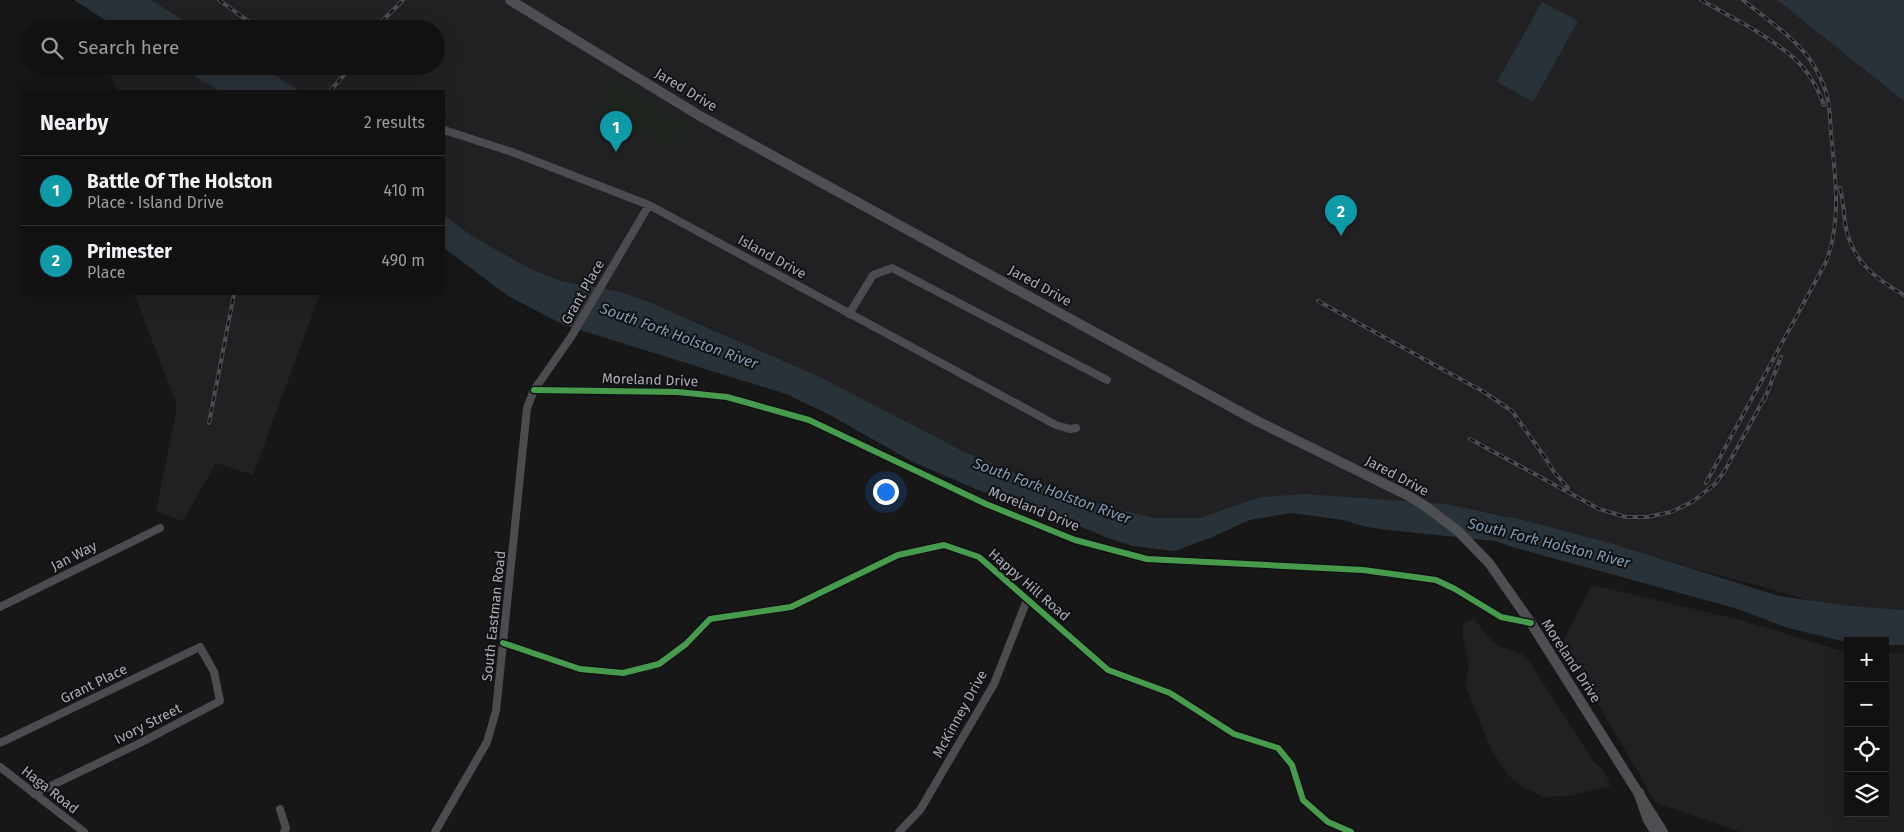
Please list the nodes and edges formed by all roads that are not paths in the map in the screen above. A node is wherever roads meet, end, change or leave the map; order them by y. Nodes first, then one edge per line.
1 (510, 0) edge
2 (445, 130) edge
3 (649, 205) junction
4 (848, 314) junction
5 (1107, 380) dead end
6 (534, 390) junction
7 (1076, 428) dead end
8 (160, 528) dead end
9 (1027, 600) junction
10 (0, 607) edge
11 (1531, 623) junction
12 (504, 643) junction
13 (200, 647) joint
14 (0, 743) edge
15 (0, 767) edge
16 (34, 794) junction
17 (1638, 794) junction
18 (280, 809) dead end
19 (84, 832) edge
20 (284, 832) edge
21 (436, 832) edge
22 (899, 832) edge
23 (1351, 832) edge
24 (1656, 832) edge
25 (1663, 832) edge

1 - 11 main road, Jared Drive
2 - 3 street, Island Drive
3 - 4 street, Island Drive
3 - 6 street, Grant Place
4 - 5 street
4 - 7 street, Island Drive
6 - 11 street, Moreland Drive
6 - 12 street, South Eastman Road
8 - 10 street, Jan Way
9 - 12 street, Happy Hill Road
9 - 22 street, McKinney Drive
9 - 23 street, Happy Hill Road
11 - 17 main road, Moreland Drive
12 - 21 street, South Eastman Road
13 - 14 street, Grant Place
13 - 16 street, Ivory Street
15 - 16 street, Haga Road
16 - 19 street, Haga Road
17 - 24 highway
17 - 25 main road, Moreland Drive
18 - 20 street

